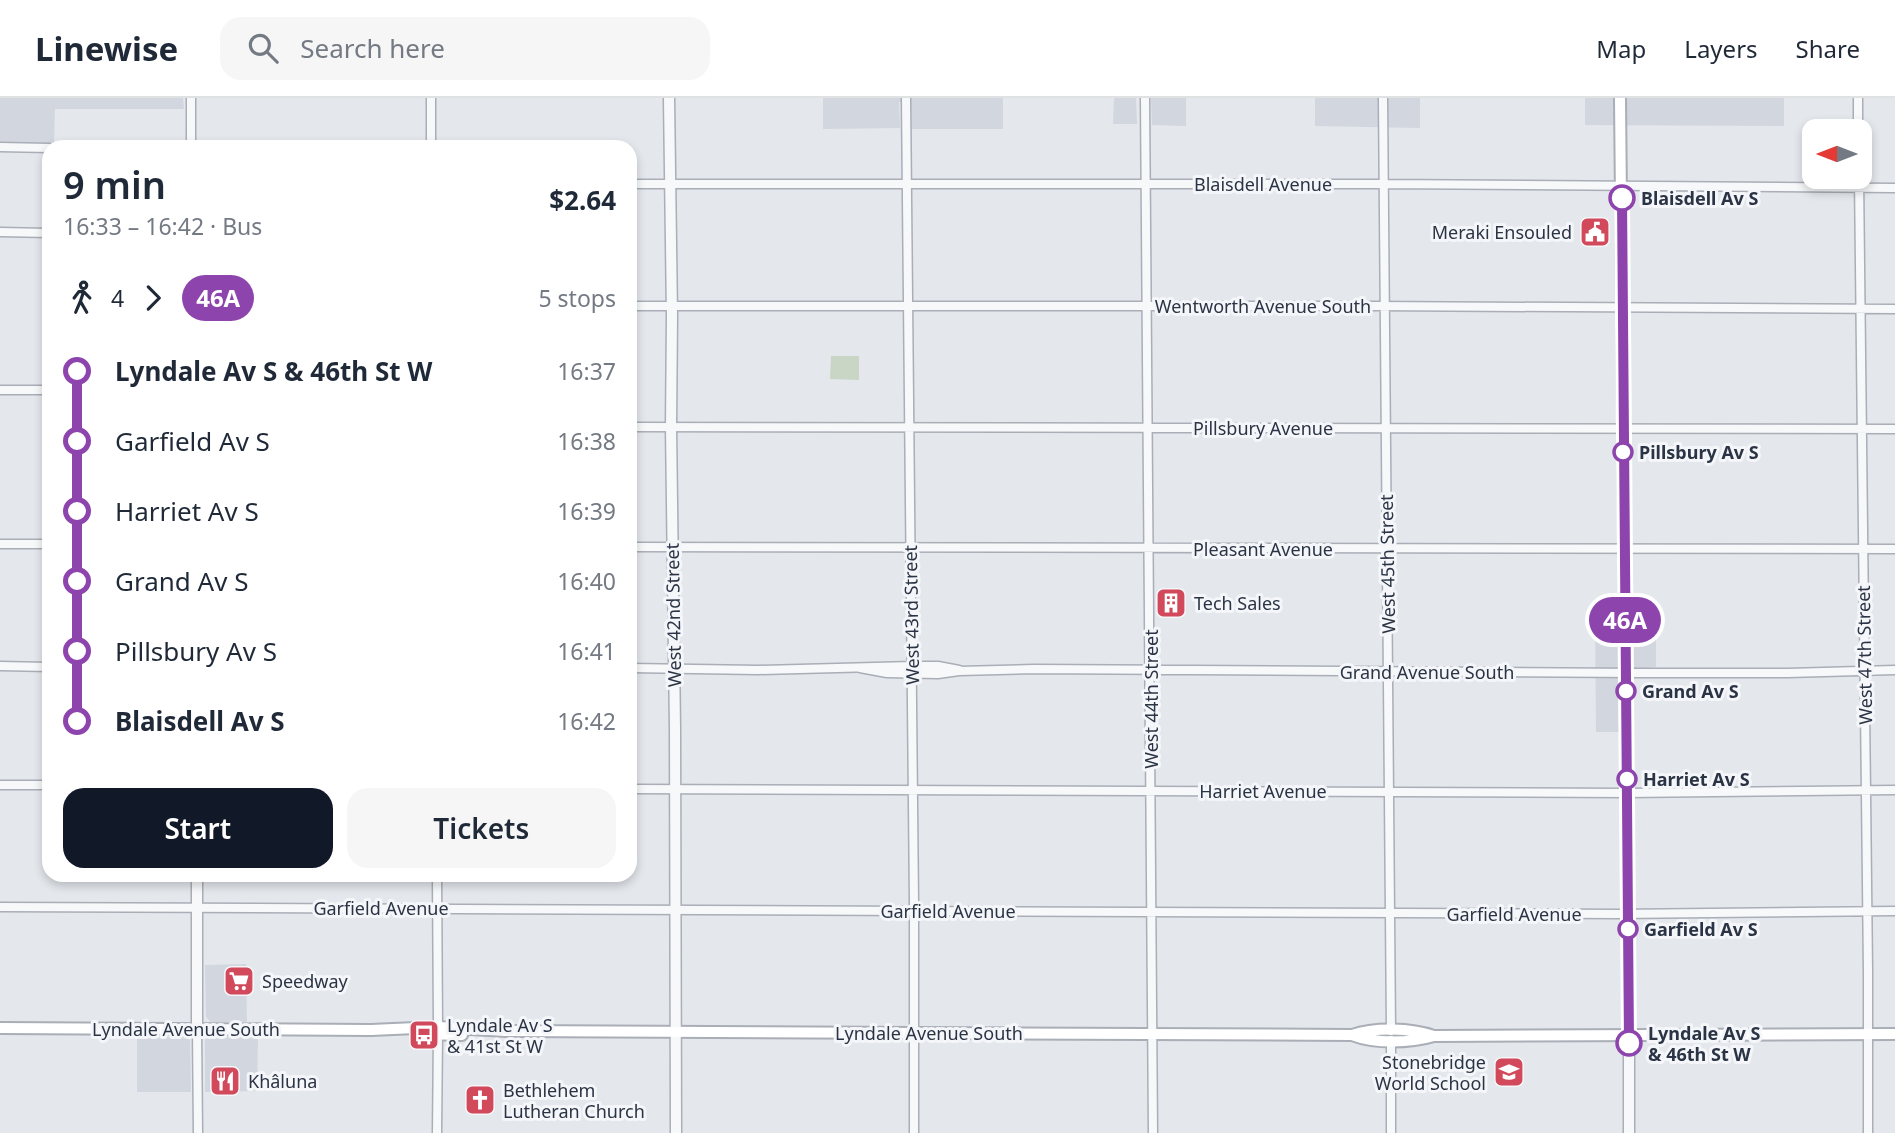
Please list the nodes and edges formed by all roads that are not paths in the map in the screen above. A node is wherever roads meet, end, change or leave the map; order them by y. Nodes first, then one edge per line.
1 (191, 98) edge
2 (430, 98) edge
3 (669, 98) edge
4 (906, 98) edge
5 (1145, 98) edge
6 (1383, 98) edge
7 (1620, 98) edge
8 (1858, 98) edge
9 (1858, 119) edge
10 (191, 140) edge
11 (431, 140) edge
12 (0, 148) edge
13 (42, 148) edge
14 (907, 183) junction
15 (1147, 183) junction
16 (637, 184) edge
17 (670, 184) junction
18 (1384, 184) junction
19 (1622, 187) junction
20 (1802, 187) edge
21 (1872, 187) edge
22 (1895, 188) edge
23 (1859, 189) edge
24 (0, 233) edge
25 (42, 233) edge
26 (908, 305) junction
27 (637, 306) edge
28 (672, 306) junction
29 (1148, 306) junction
30 (1385, 306) junction
31 (1623, 309) junction
32 (1860, 309) junction
33 (1895, 309) edge
34 (0, 390) edge
35 (42, 390) edge
36 (637, 426) edge
37 (909, 426) junction
38 (671, 427) junction
39 (1149, 427) junction
40 (1386, 428) junction
41 (1623, 429) junction
42 (1863, 429) junction
43 (1895, 429) edge
44 (0, 544) edge
45 (42, 544) edge
46 (637, 547) edge
47 (911, 547) junction
48 (672, 548) junction
49 (1150, 549) junction
50 (1387, 549) junction
51 (1863, 549) junction
52 (1895, 549) edge
53 (1624, 550) junction
54 (0, 666) edge
55 (42, 667) edge
56 (637, 668) edge
57 (674, 669) junction
58 (912, 670) junction
59 (1151, 670) junction
60 (1864, 670) junction
61 (1895, 670) edge
62 (1388, 672) junction
63 (1626, 672) junction
64 (0, 785) edge
65 (42, 785) edge
66 (637, 789) edge
67 (674, 789) junction
68 (913, 790) junction
69 (1152, 790) junction
70 (1389, 790) junction
71 (1895, 790) edge
72 (1866, 791) junction
73 (1627, 793) junction
74 (197, 882) edge
75 (437, 882) edge
76 (0, 907) edge
77 (197, 908) junction
78 (437, 908) junction
79 (676, 910) junction
80 (914, 910) junction
81 (1867, 911) junction
82 (1895, 911) edge
83 (1152, 913) junction
84 (1390, 914) junction
85 (1628, 914) junction
86 (0, 1028) edge
87 (197, 1029) junction
88 (438, 1031) junction
89 (677, 1031) junction
90 (914, 1032) junction
91 (1153, 1034) junction
92 (1868, 1034) junction
93 (1895, 1034) edge
94 (1391, 1035) junction
95 (1629, 1035) junction
96 (198, 1133) edge
97 (437, 1133) edge
98 (676, 1133) edge
99 (914, 1133) edge
100 (1153, 1133) edge
101 (1391, 1133) edge
102 (1629, 1133) edge
103 (1868, 1133) edge

1 - 10 street
2 - 11 street
3 - 17 street, West 42nd Street
4 - 14 street, West 43rd Street
5 - 15 street, West 44th Street
6 - 18 street, West 45th Street
7 - 19 main road
8 - 9 street
12 - 13 street
14 - 15 street, Blaisdell Avenue
14 - 17 street, Blaisdell Avenue
14 - 26 street, West 43rd Street
15 - 18 street, Blaisdell Avenue
15 - 29 street, West 44th Street
16 - 17 street, Blaisdell Avenue
17 - 28 street, West 42nd Street
18 - 19 street, Blaisdell Avenue
18 - 30 street, West 45th Street
19 - 20 street, Blaisdell Avenue
19 - 31 main road
21 - 22 street, Blaisdell Avenue
23 - 32 street, West 47th Street
24 - 25 street
26 - 28 street, Wentworth Avenue South
26 - 29 street, Wentworth Avenue South
26 - 37 street, West 43rd Street
27 - 28 street, Wentworth Avenue South
28 - 38 street, West 42nd Street
29 - 30 street, Wentworth Avenue South
29 - 39 street, West 44th Street
30 - 31 street, Wentworth Avenue South
30 - 40 street, West 45th Street
31 - 32 street, Wentworth Avenue South
31 - 41 main road
32 - 33 street, Wentworth Avenue South
32 - 42 street, West 47th Street
34 - 35 street
36 - 38 street, Pillsbury Avenue
37 - 38 street, Pillsbury Avenue
37 - 39 street, Pillsbury Avenue
37 - 47 street, West 43rd Street
38 - 48 street, West 42nd Street
39 - 40 street, Pillsbury Avenue
39 - 49 street, West 44th Street
40 - 41 street, Pillsbury Avenue
40 - 50 street, West 45th Street
41 - 42 street, Pillsbury Avenue
41 - 53 main road
42 - 43 street, Pillsbury Avenue
42 - 51 street, West 47th Street
44 - 45 street
46 - 48 street, Pleasant Avenue
47 - 48 street, Pleasant Avenue
47 - 49 street, Pleasant Avenue
47 - 58 street, West 43rd Street
48 - 57 street, West 42nd Street
49 - 50 street, Pleasant Avenue
49 - 59 street, West 44th Street
50 - 53 street, Pleasant Avenue
50 - 62 street, West 45th Street
51 - 52 street, Pleasant Avenue
51 - 53 street, Pleasant Avenue
51 - 60 street, West 47th Street
53 - 63 main road
54 - 55 street
56 - 57 street, Grand Avenue South
57 - 58 street, Grand Avenue South
57 - 67 street, West 42nd Street
58 - 59 street, Grand Avenue South
58 - 68 street, West 43rd Street
59 - 62 street, Grand Avenue South
59 - 69 street, West 44th Street
60 - 61 street, Grand Avenue South
60 - 63 street, Grand Avenue South
60 - 72 street, West 47th Street
62 - 63 street, Grand Avenue South
62 - 70 street, West 45th Street
63 - 73 main road
64 - 65 street
66 - 67 street, Harriet Avenue
67 - 68 street, Harriet Avenue
67 - 79 street, West 42nd Street
68 - 69 street, Harriet Avenue
68 - 80 street, West 43rd Street
69 - 70 street, Harriet Avenue
69 - 83 street, West 44th Street
70 - 73 street, Harriet Avenue
70 - 84 street, West 45th Street
71 - 72 street, Harriet Avenue
72 - 73 street, Harriet Avenue
72 - 81 street, West 47th Street
73 - 85 main road
74 - 77 street
75 - 78 street
76 - 77 street, Garfield Avenue
77 - 78 street, Garfield Avenue
77 - 87 street
78 - 79 street, Garfield Avenue
78 - 88 street
79 - 80 street, Garfield Avenue
79 - 89 street, West 42nd Street
80 - 83 street, Garfield Avenue
80 - 90 street, West 43rd Street
81 - 82 street, Garfield Avenue
81 - 85 street, Garfield Avenue
81 - 92 street, West 47th Street
83 - 84 street, Garfield Avenue
83 - 91 street, West 44th Street
84 - 85 street, Garfield Avenue
84 - 94 street, West 45th Street
85 - 95 main road
86 - 87 main road, Lyndale Avenue South
87 - 88 main road, Lyndale Avenue South
87 - 96 street
88 - 89 main road, Lyndale Avenue South
88 - 97 street
89 - 90 main road, Lyndale Avenue South
89 - 98 street, West 42nd Street
90 - 91 main road, Lyndale Avenue South
90 - 99 street, West 43rd Street
91 - 94 main road, Lyndale Avenue South
91 - 100 street, West 44th Street
92 - 93 main road, Lyndale Avenue South
92 - 95 main road, Lyndale Avenue South
92 - 103 street, West 47th Street
94 - 95 main road, Lyndale Avenue South
94 - 101 street, West 45th Street
95 - 102 street

